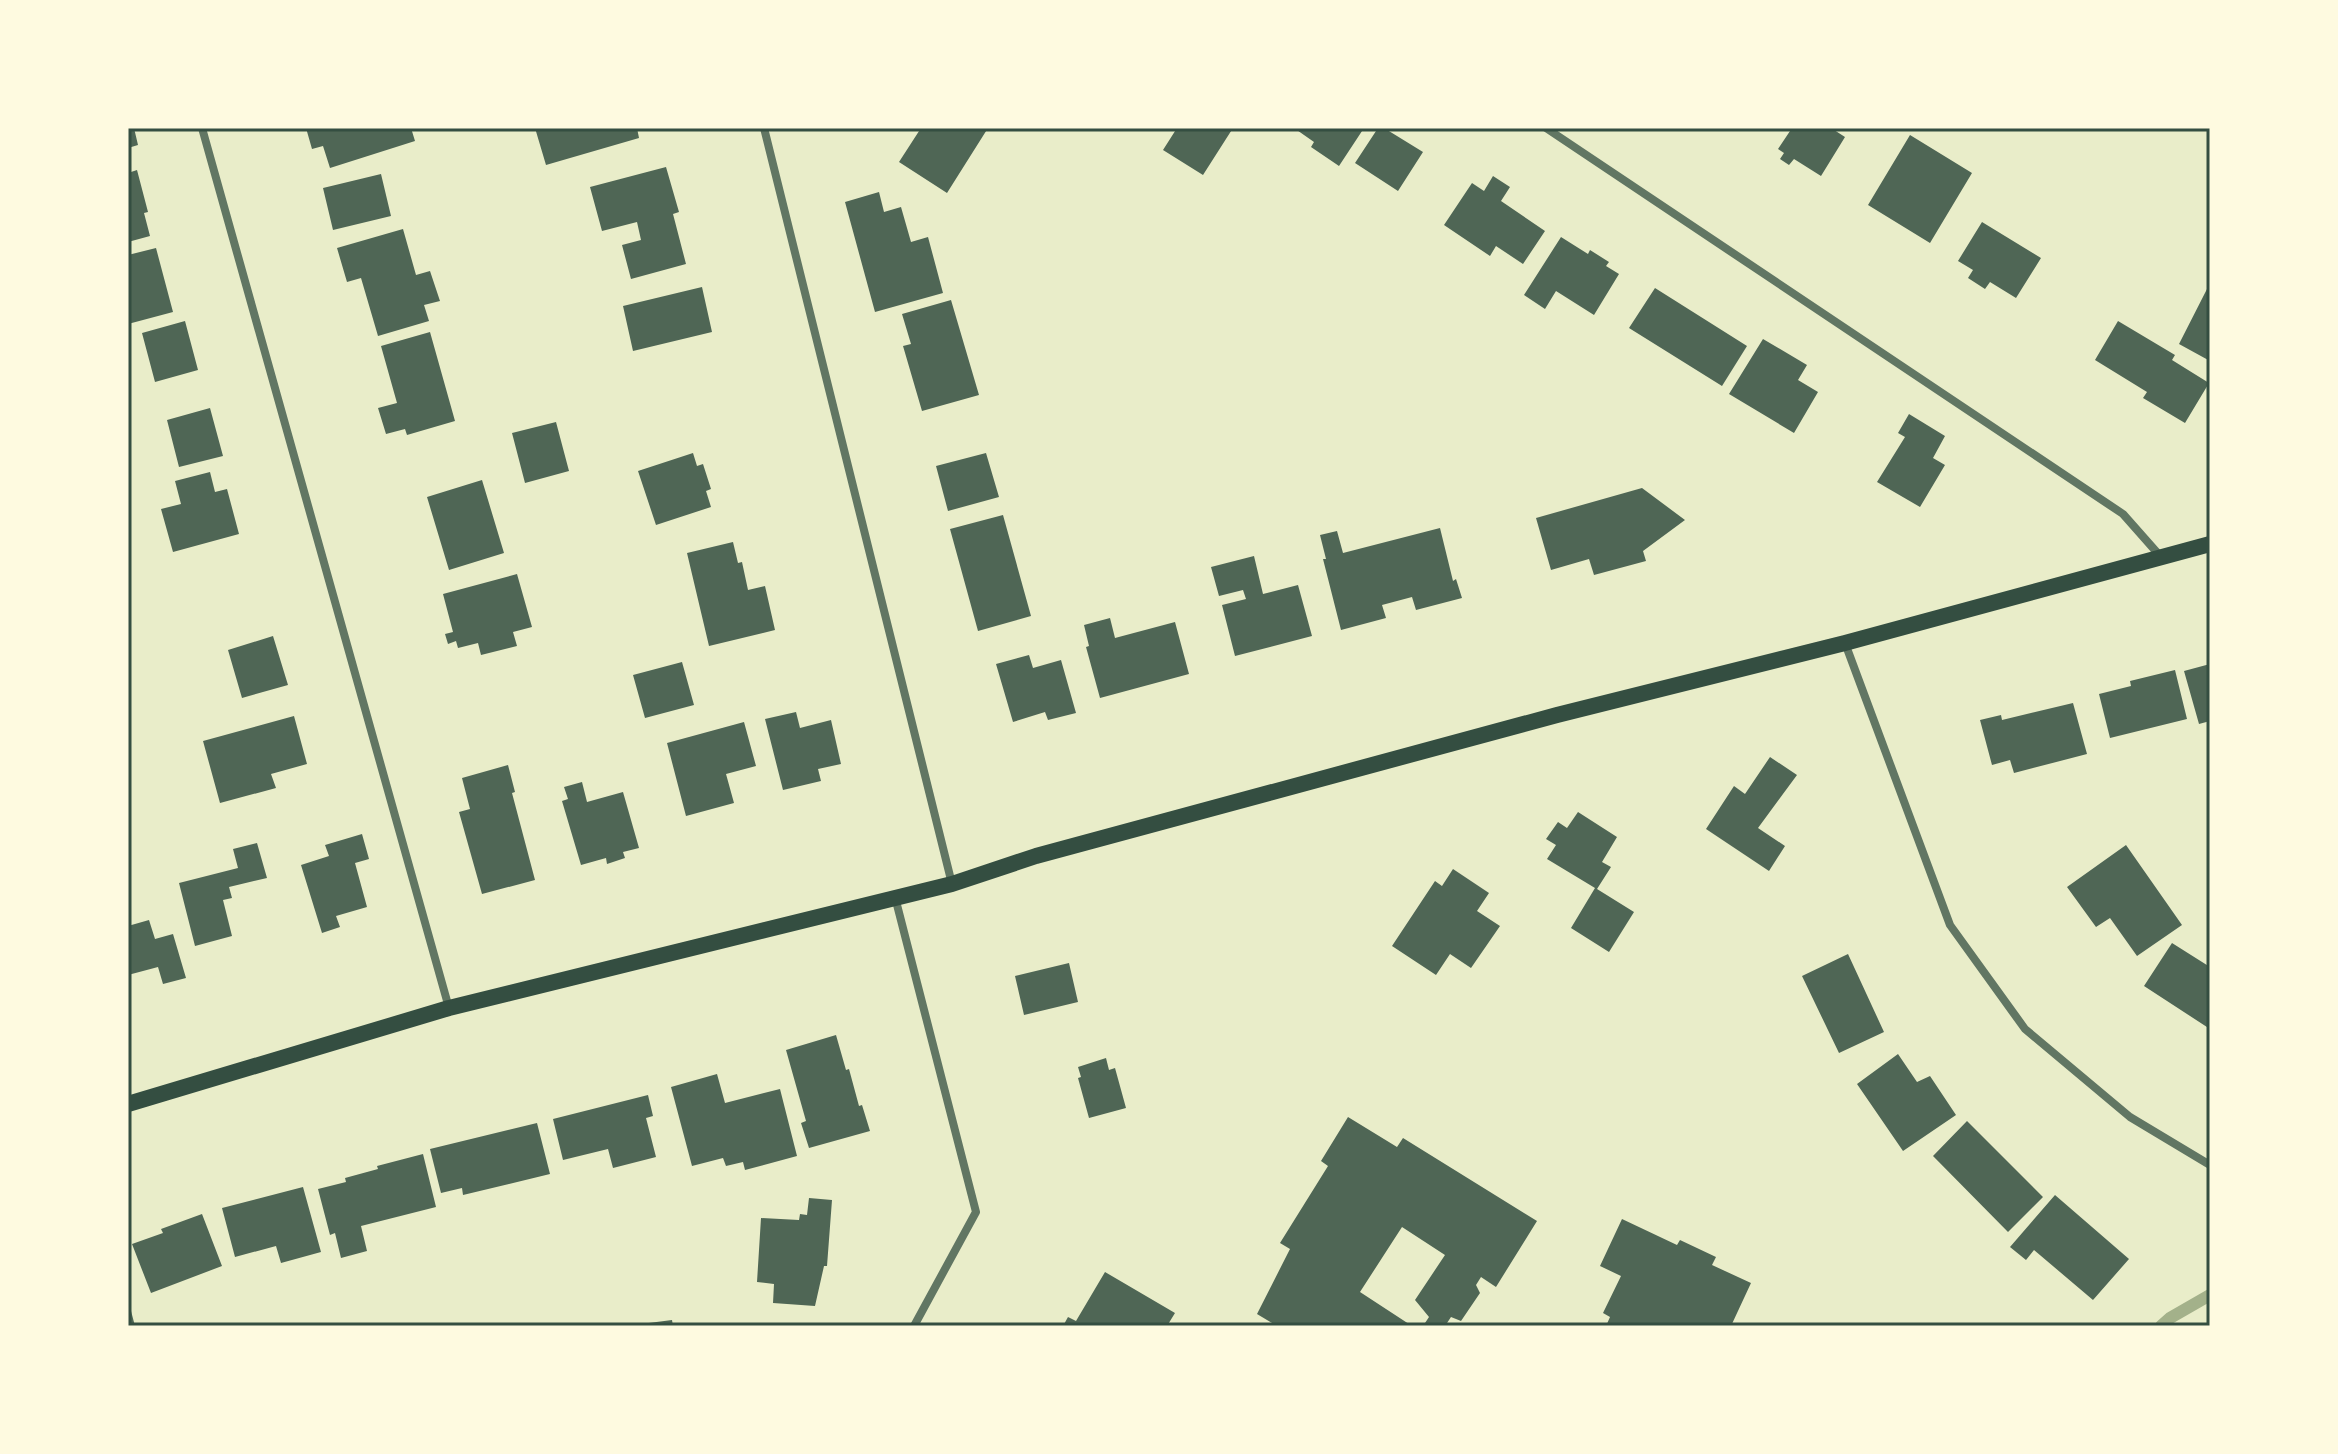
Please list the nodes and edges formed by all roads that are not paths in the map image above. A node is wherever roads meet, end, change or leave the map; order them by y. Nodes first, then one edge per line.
1 (202, 128) edge
2 (764, 128) edge
3 (1546, 128) edge
4 (2210, 544) edge
5 (2161, 558) junction
6 (1845, 643) junction
7 (952, 884) junction
8 (895, 896) junction
9 (449, 1008) junction
10 (128, 1104) edge
11 (2210, 1165) edge
12 (914, 1326) edge

1 - 9 street
2 - 7 street
3 - 5 street
4 - 5 main road
5 - 6 main road
6 - 7 main road
6 - 11 street
7 - 8 main road
8 - 9 main road
8 - 12 street
9 - 10 main road

